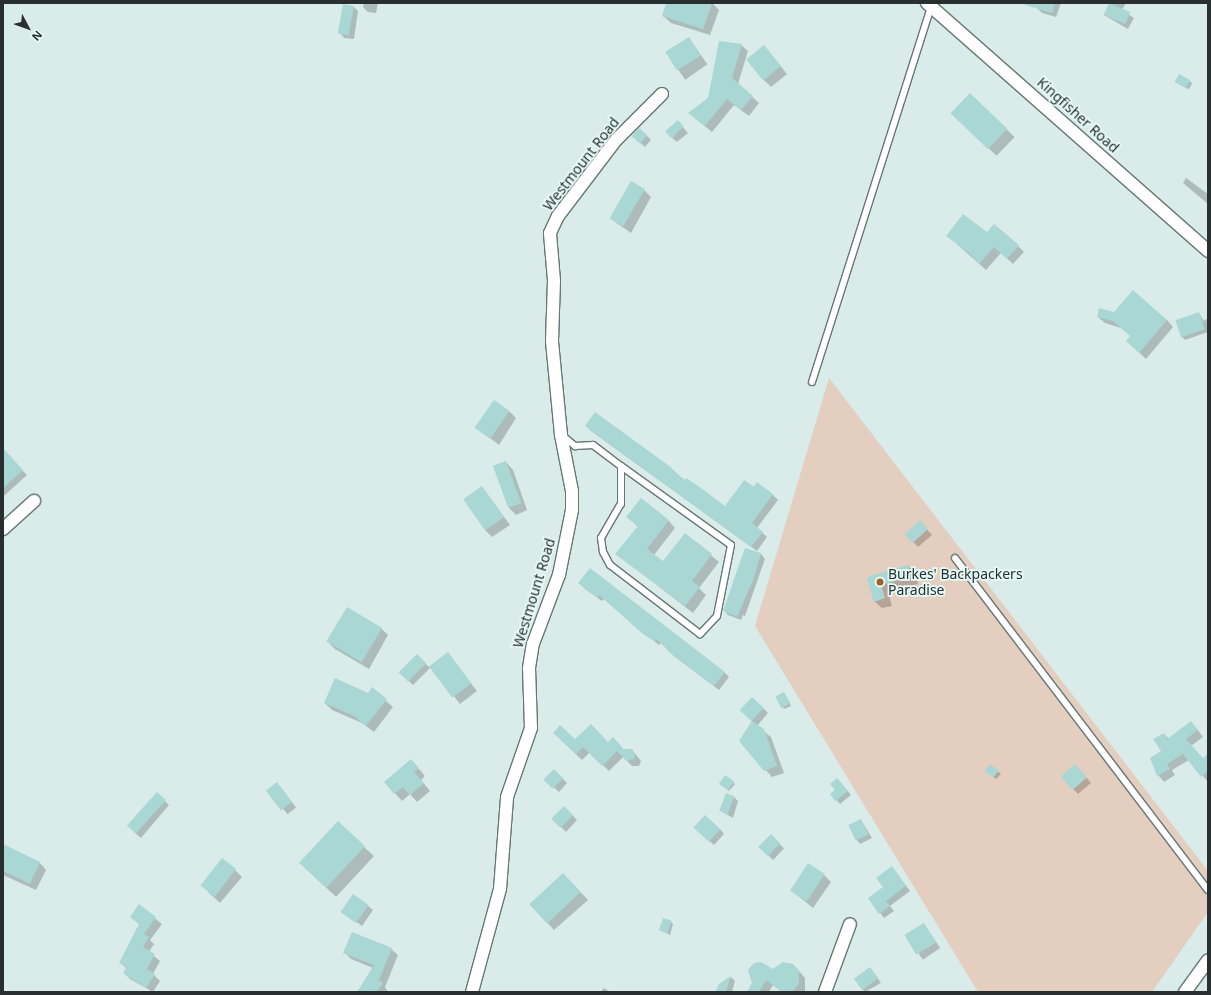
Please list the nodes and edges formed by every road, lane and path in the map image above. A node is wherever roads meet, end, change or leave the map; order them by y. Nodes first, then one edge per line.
1 (929, 5) edge
2 (662, 94) dead end
3 (1208, 251) edge
4 (812, 382) dead end
5 (561, 435) junction
6 (621, 466) junction
7 (34, 501) dead end
8 (3, 529) edge
9 (955, 558) dead end
10 (1208, 890) edge
11 (850, 924) dead end
12 (1208, 960) edge
13 (472, 992) edge
14 (825, 992) edge
15 (1185, 992) edge

1 - 3 street, Kingfisher Road
1 - 4 lane
2 - 5 street, Westmount Road
5 - 6 lane
5 - 13 street, Westmount Road
6 - 6 lane
7 - 8 street
9 - 10 lane
11 - 14 street
12 - 15 street

